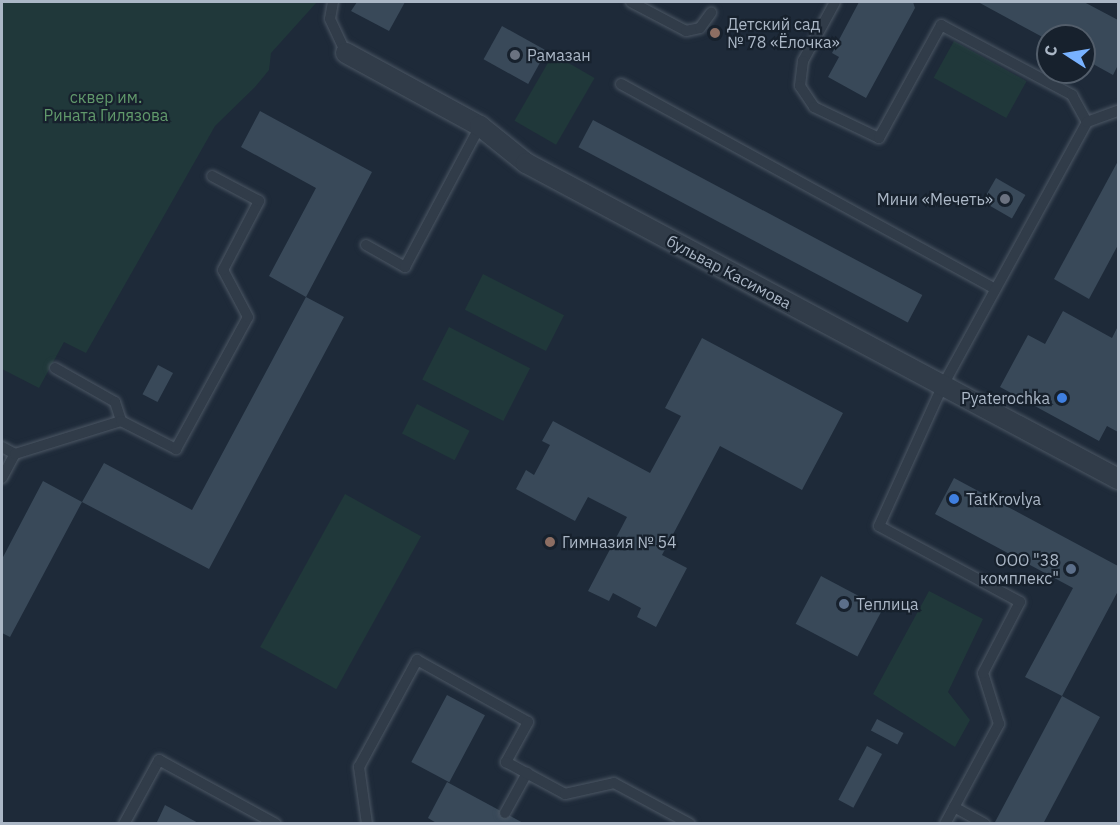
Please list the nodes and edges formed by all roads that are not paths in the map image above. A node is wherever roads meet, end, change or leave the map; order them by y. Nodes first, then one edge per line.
1 (333, 2) edge
2 (631, 2) edge
3 (835, 2) edge
4 (711, 13) dead end
5 (346, 53) joint
6 (621, 84) dead end
7 (1119, 111) edge
8 (1087, 122) junction
9 (480, 126) junction
10 (212, 176) dead end
11 (366, 245) dead end
12 (995, 289) junction
13 (56, 368) dead end
14 (942, 387) junction
15 (121, 421) junction
16 (2, 447) edge
17 (15, 454) junction
18 (2, 478) edge
19 (1119, 479) edge
20 (526, 773) junction
21 (954, 807) junction
22 (505, 813) dead end
23 (124, 824) edge
24 (276, 824) edge
25 (367, 824) edge
26 (690, 824) edge
27 (945, 824) edge
28 (985, 824) edge

1 - 5 lane
2 - 4 lane
3 - 8 lane
5 - 9 street, бульвар Касимова
6 - 12 lane
7 - 8 lane
8 - 12 lane
9 - 11 lane
9 - 14 street, бульвар Касимова
10 - 15 lane
12 - 14 lane
13 - 15 lane
14 - 19 street, бульвар Касимова
14 - 21 lane
15 - 17 lane
16 - 17 lane
17 - 18 lane
20 - 22 lane
20 - 25 lane
20 - 26 lane
21 - 27 lane
21 - 28 lane
23 - 24 lane

